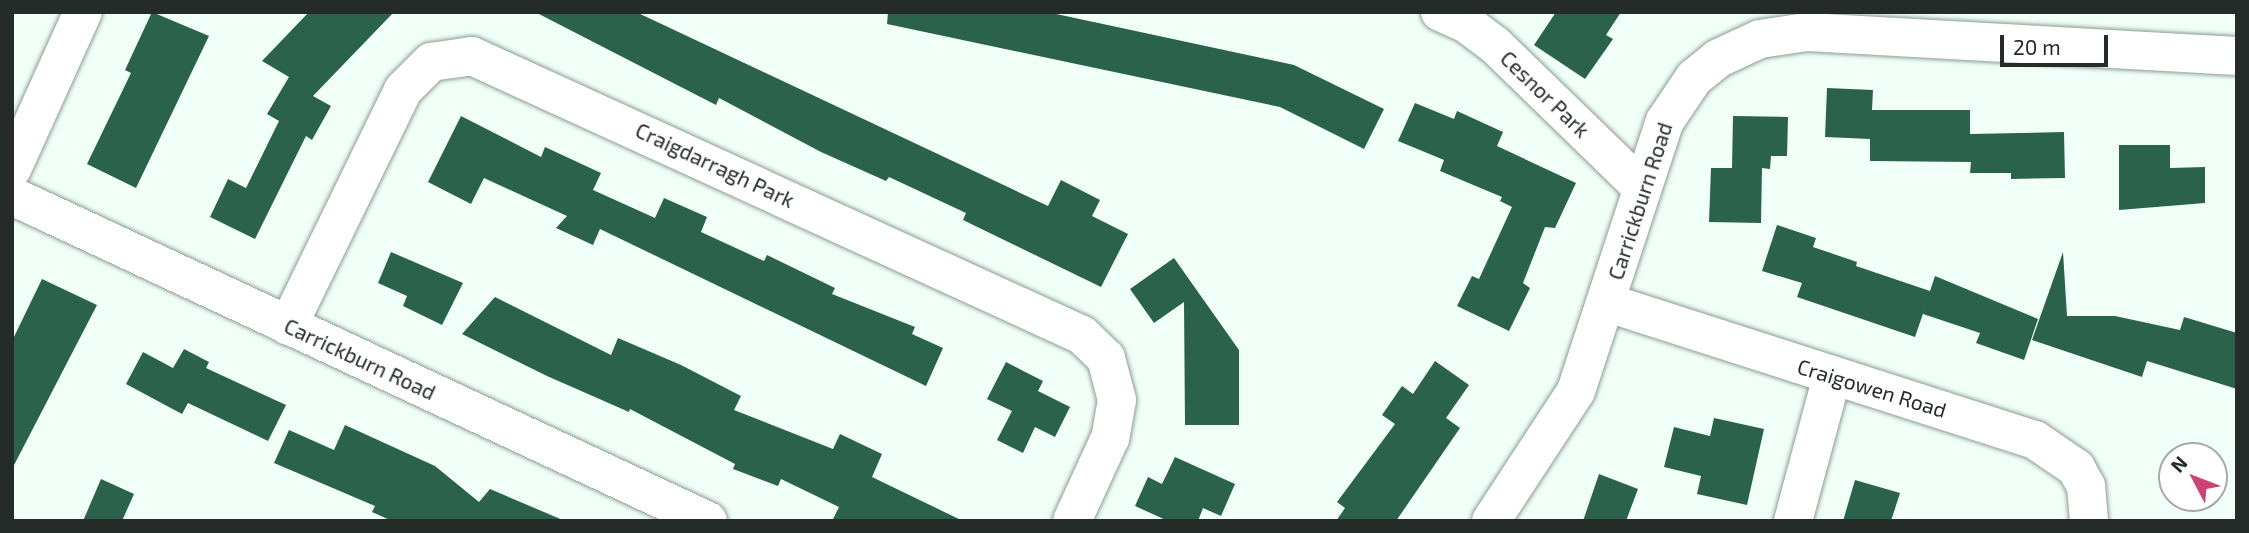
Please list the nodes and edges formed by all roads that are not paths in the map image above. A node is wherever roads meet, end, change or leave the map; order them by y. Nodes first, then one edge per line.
1 (83, 12) edge
2 (1440, 12) edge
3 (2237, 56) edge
4 (12, 169) edge
5 (1641, 187) junction
6 (12, 196) edge
7 (1608, 303) junction
8 (288, 326) junction
9 (1832, 376) junction
10 (708, 521) edge
11 (1072, 521) edge
12 (1491, 521) edge
13 (1793, 521) edge
14 (2089, 521) edge

1 - 4 street
2 - 5 street, Cesnor Park
3 - 5 street, Carrickburn Road
5 - 7 street, Carrickburn Road
6 - 8 street, Carrickburn Road
7 - 9 street, Craigowen Road
7 - 12 street, Carrickburn Road
8 - 10 street, Carrickburn Road
8 - 11 street, Craigdarragh Park
9 - 13 street
9 - 14 street, Craigowen Road

